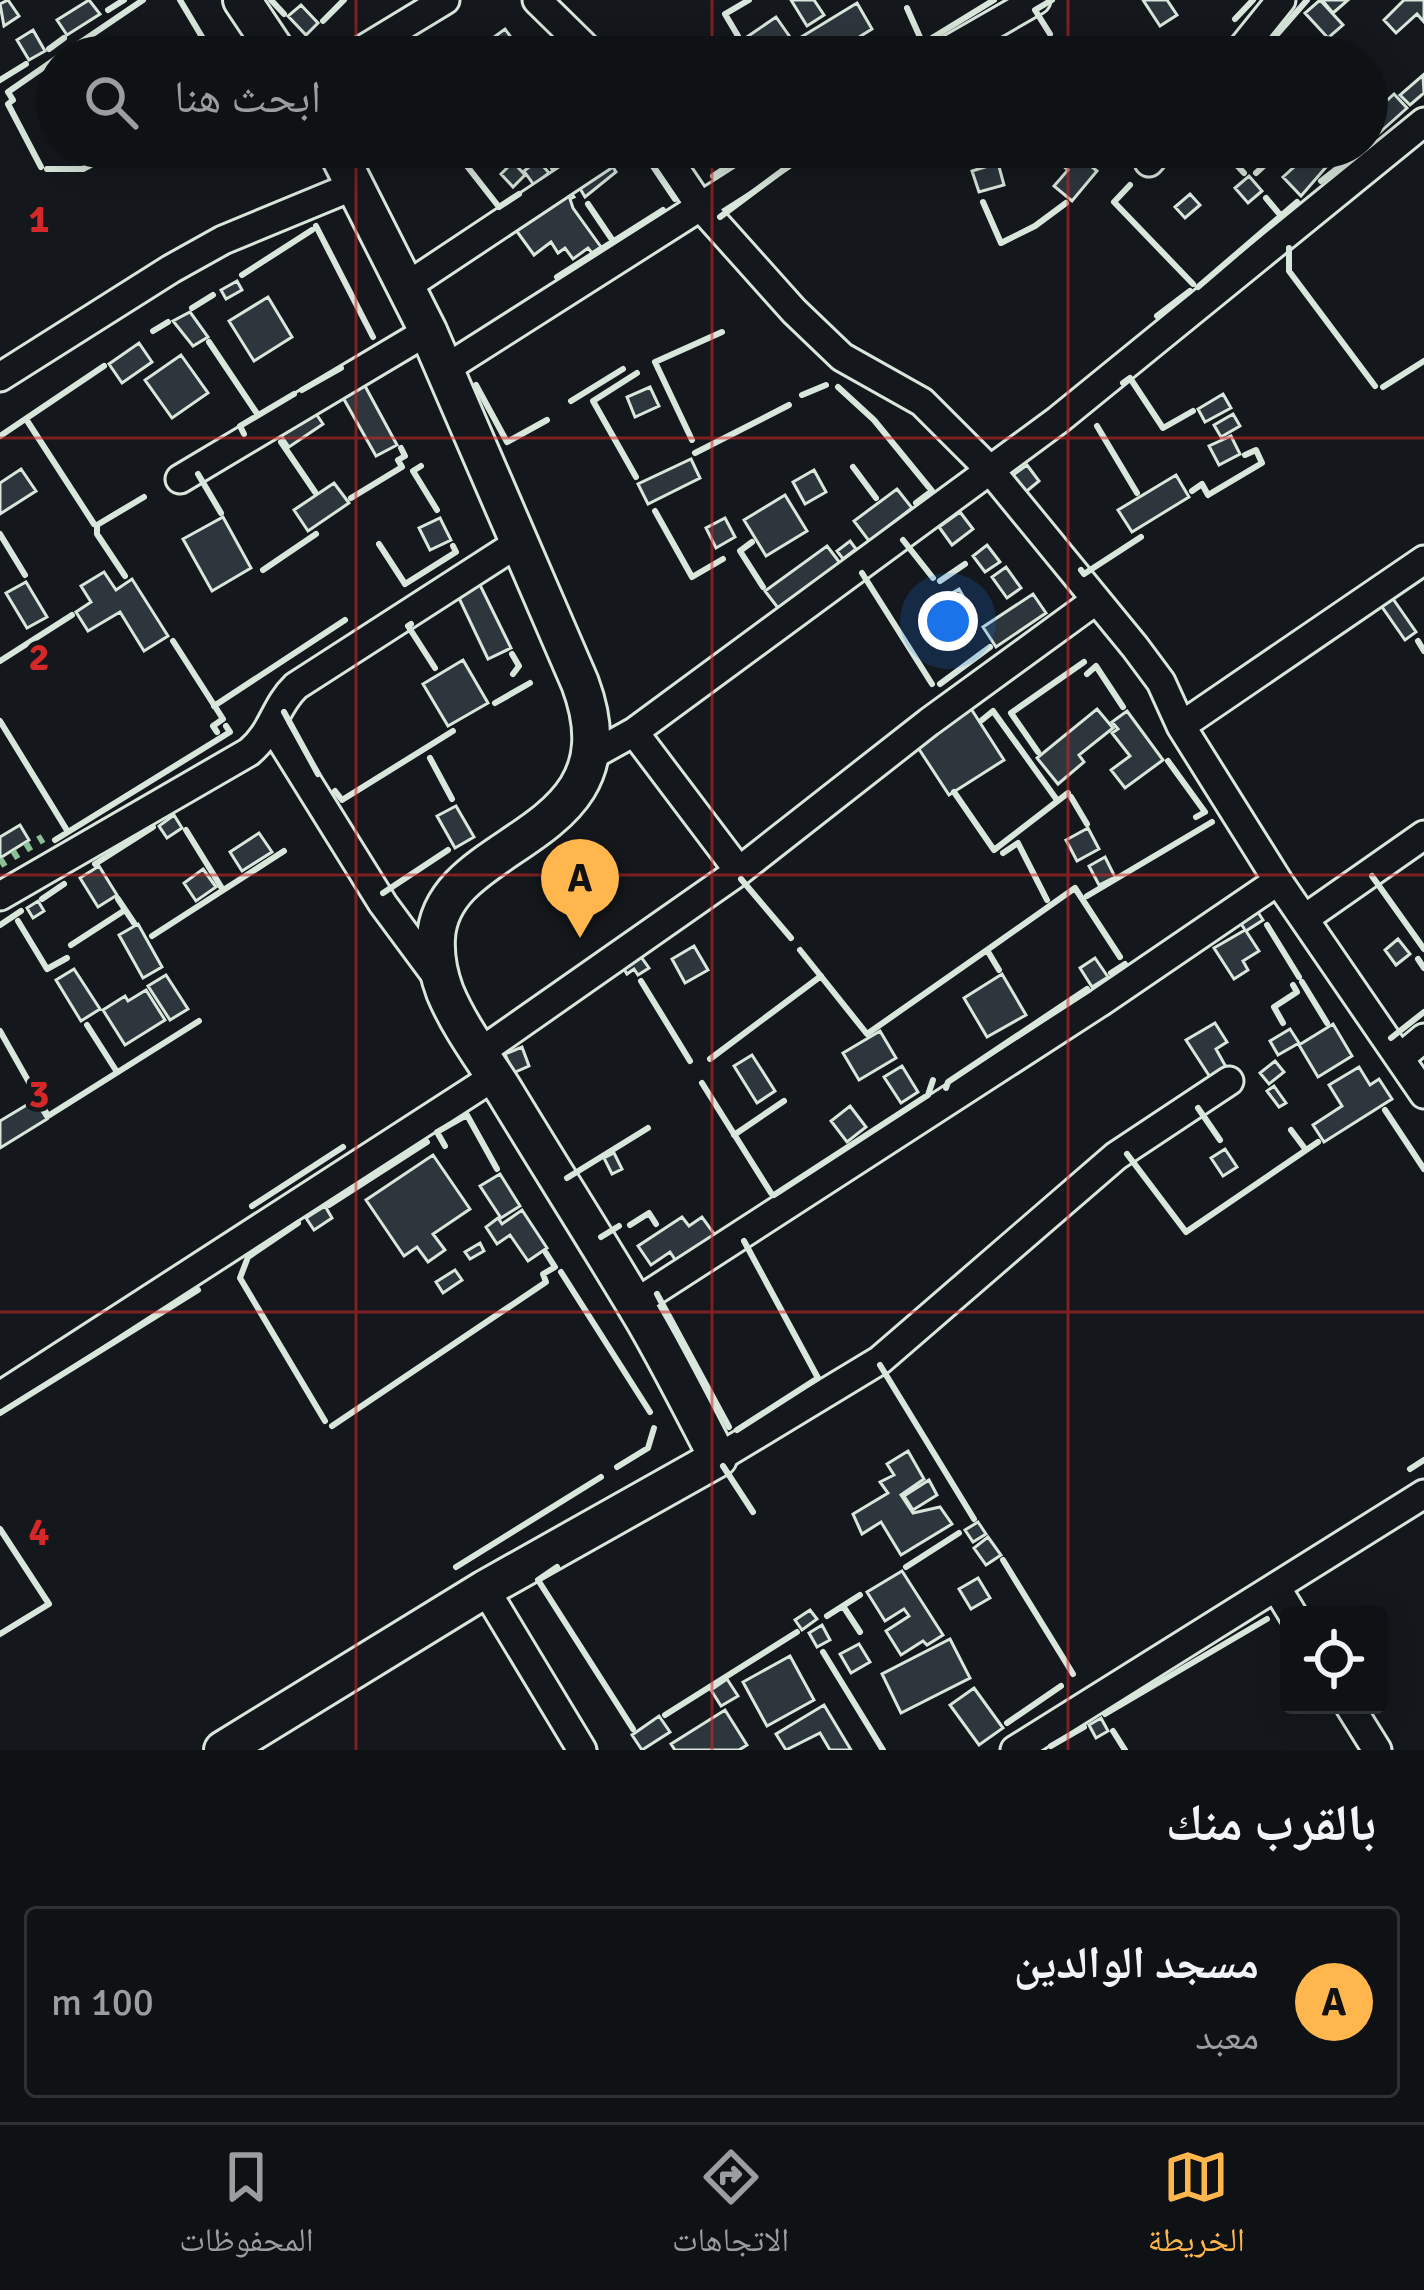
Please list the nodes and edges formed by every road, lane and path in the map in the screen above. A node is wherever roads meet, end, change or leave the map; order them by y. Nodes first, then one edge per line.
1 (242, 0) edge
2 (445, 0) edge
3 (537, 0) edge
4 (1036, 0) edge
5 (1281, 0) edge
6 (266, 36) edge
7 (386, 36) edge
8 (574, 36) edge
9 (973, 36) edge
10 (1252, 36) edge
11 (1424, 122) edge
12 (1388, 152) edge
13 (347, 168) edge
14 (584, 168) edge
15 (674, 168) edge
16 (761, 168) edge
17 (1369, 168) edge
18 (356, 185) junction
19 (700, 206) junction
20 (407, 286) junction
21 (428, 331) junction
22 (445, 369) junction
23 (0, 376) edge
24 (990, 470) junction
25 (181, 479) dead end
26 (521, 541) junction
27 (1424, 560) edge
28 (1095, 601) junction
29 (1181, 726) junction
30 (273, 727) junction
31 (634, 733) junction
32 (589, 757) junction
33 (1424, 835) edge
34 (739, 871) junction
35 (1278, 881) junction
36 (0, 896) edge
37 (1304, 919) junction
38 (442, 984) junction
39 (1424, 1038) edge
40 (1400, 1058) junction
41 (487, 1065) junction
42 (1229, 1081) dead end
43 (1424, 1094) edge
44 (634, 1304) junction
45 (0, 1396) edge
46 (718, 1458) junction
47 (1424, 1494) edge
48 (1276, 1587) junction
49 (484, 1589) junction
50 (1288, 1606) edge
51 (1355, 1714) edge
52 (223, 1750) edge
53 (583, 1750) edge
54 (1015, 1750) edge
55 (1377, 1750) edge

1 - 6 street
2 - 7 street
3 - 8 street
4 - 9 street
5 - 10 street
11 - 12 street
13 - 18 street
14 - 20 street
15 - 19 street
16 - 19 street
17 - 24 street
18 - 20 street
18 - 23 street
19 - 22 street
19 - 24 street
20 - 21 street
21 - 22 street
21 - 25 street
22 - 26 street
24 - 28 street
24 - 31 street
26 - 30 street
26 - 32 street
27 - 29 street
28 - 29 street
28 - 34 street
29 - 35 street
30 - 36 street
30 - 38 street
31 - 32 street
31 - 34 street
32 - 38 street
33 - 37 street
34 - 41 street
35 - 37 street
35 - 44 street
37 - 40 street
38 - 41 street
39 - 40 street
40 - 43 street
41 - 44 street
41 - 45 street
42 - 46 street
44 - 46 street
46 - 49 street
47 - 48 street
48 - 50 street
48 - 54 street
49 - 52 street
49 - 53 street
51 - 55 street

